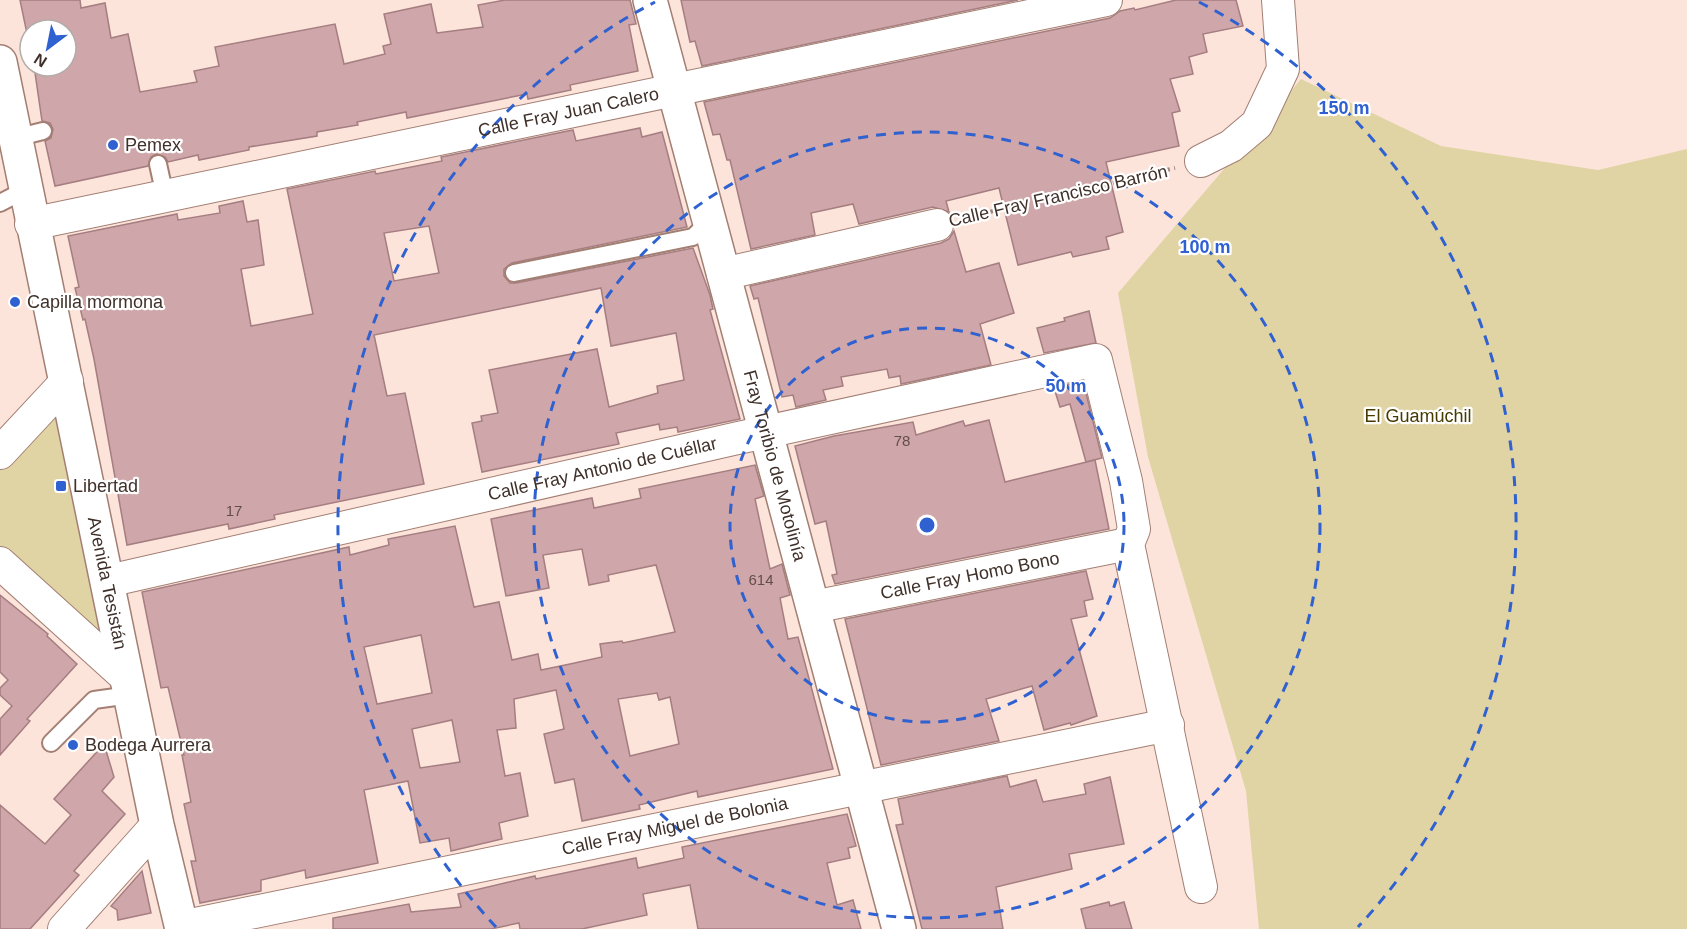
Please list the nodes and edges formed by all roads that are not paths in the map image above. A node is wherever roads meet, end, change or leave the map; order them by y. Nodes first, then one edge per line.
1 (650, 0) edge
2 (1106, 0) edge
3 (1278, 0) edge
4 (1, 67) edge
5 (674, 91) junction
6 (1201, 161) road end
7 (158, 164) dead end
8 (165, 196) junction
9 (12, 197) edge
10 (709, 222) junction
11 (31, 224) junction
12 (937, 225) road end
13 (514, 273) dead end
14 (723, 274) junction
15 (67, 381) junction
16 (766, 432) junction
17 (0, 453) edge
18 (1128, 544) junction
19 (0, 563) edge
20 (108, 580) junction
21 (813, 607) junction
22 (128, 686) junction
23 (1168, 725) junction
24 (51, 744) dead end
25 (860, 790) junction
26 (157, 825) junction
27 (1202, 887) dead end
28 (182, 928) edge
29 (64, 929) edge
30 (899, 929) edge

1 - 5 street, Fray Toribio de Motolinía
2 - 5 street, Calle Fray Juan Calero
3 - 6 street
4 - 9 street, Avenida Tesistán
5 - 8 street, Calle Fray Juan Calero
5 - 10 street, Fray Toribio de Motolinía
7 - 8 lane
8 - 11 street, Calle Fray Juan Calero
9 - 11 street, Avenida Tesistán
10 - 13 lane
10 - 14 street, Fray Toribio de Motolinía
11 - 15 street, Avenida Tesistán
12 - 14 street, Calle Fray Francisco Barrón
14 - 16 street, Fray Toribio de Motolinía
15 - 17 street
15 - 20 street, Avenida Tesistán
16 - 18 street, Calle Fray Antonio de Cuéllar
16 - 20 street, Calle Fray Antonio de Cuéllar
16 - 21 street, Fray Toribio de Motolinía
18 - 21 street, Calle Fray Homo Bono
18 - 23 street
19 - 22 street
20 - 22 street, Avenida Tesistán
21 - 25 street, Fray Toribio de Motolinía
22 - 24 lane
22 - 26 street, Avenida Tesistán
23 - 25 street, Calle Fray Miguel de Bolonia
23 - 27 street
25 - 28 street, Calle Fray Miguel de Bolonia
25 - 30 street, Fray Toribio de Motolinía
26 - 28 street, Avenida Tesistán
26 - 29 street

